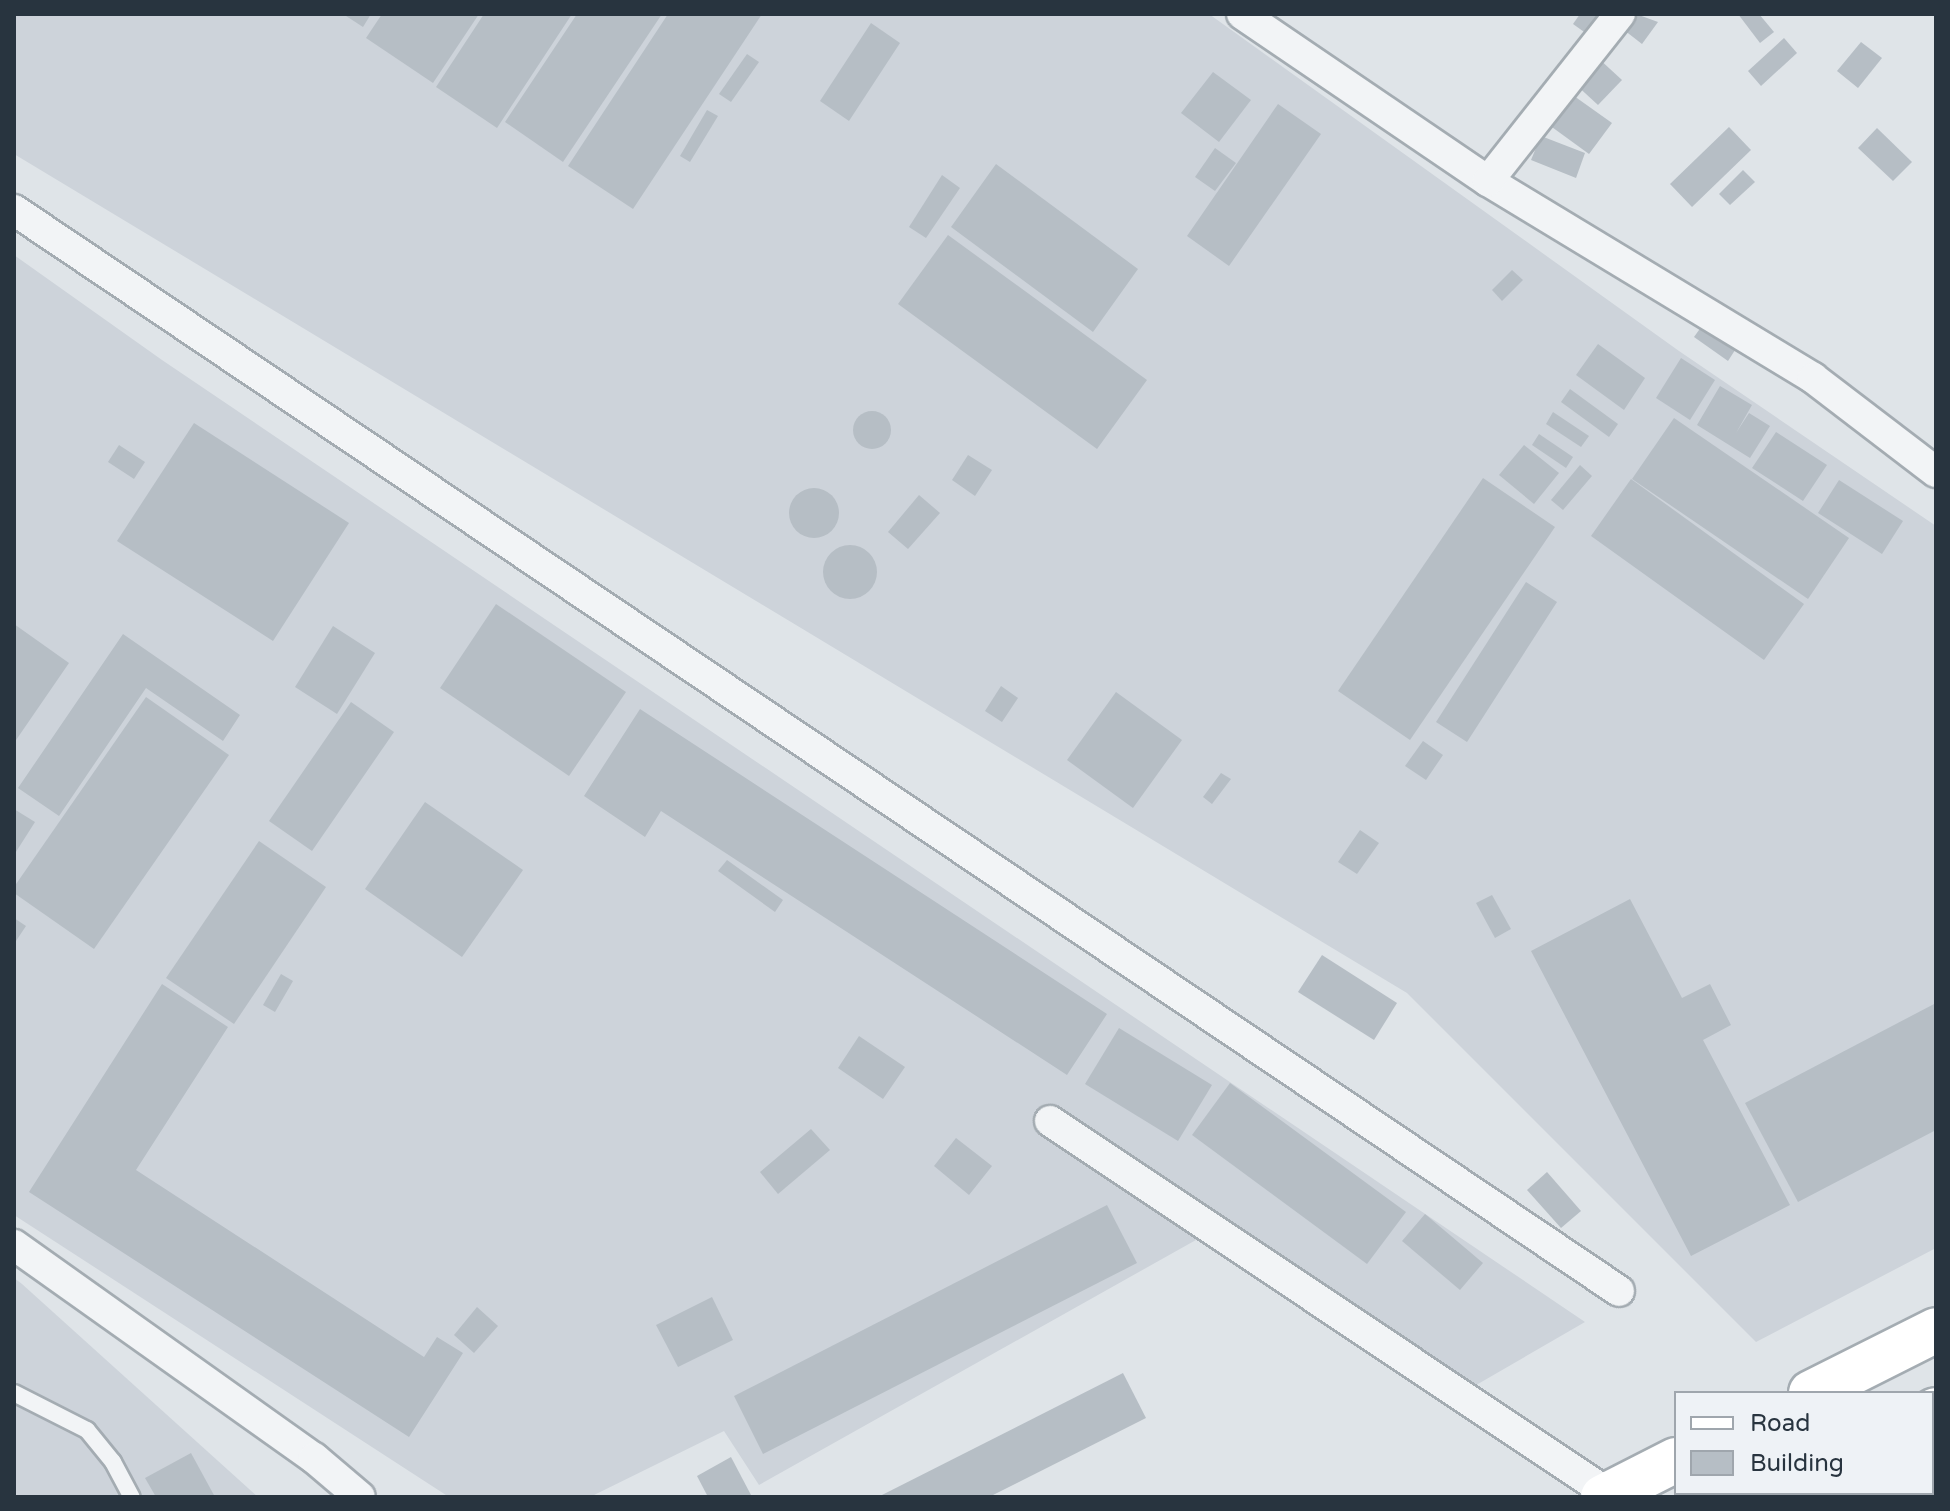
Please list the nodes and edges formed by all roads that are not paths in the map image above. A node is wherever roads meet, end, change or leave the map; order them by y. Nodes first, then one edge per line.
1 (1242, 14) edge
2 (1620, 14) edge
3 (1488, 181) junction
4 (14, 210) edge
5 (1936, 472) edge
6 (1050, 1121) dead end
7 (15, 1248) edge
8 (1619, 1291) dead end
9 (1936, 1330) edge
10 (1815, 1391) edge
11 (14, 1393) edge
12 (1674, 1461) edge
13 (1606, 1496) edge
14 (132, 1497) edge
15 (360, 1497) edge

1 - 3 street
2 - 3 street
3 - 5 street
4 - 8 street
6 - 13 street
7 - 15 street
9 - 10 main road
11 - 14 lane
12 - 13 main road

